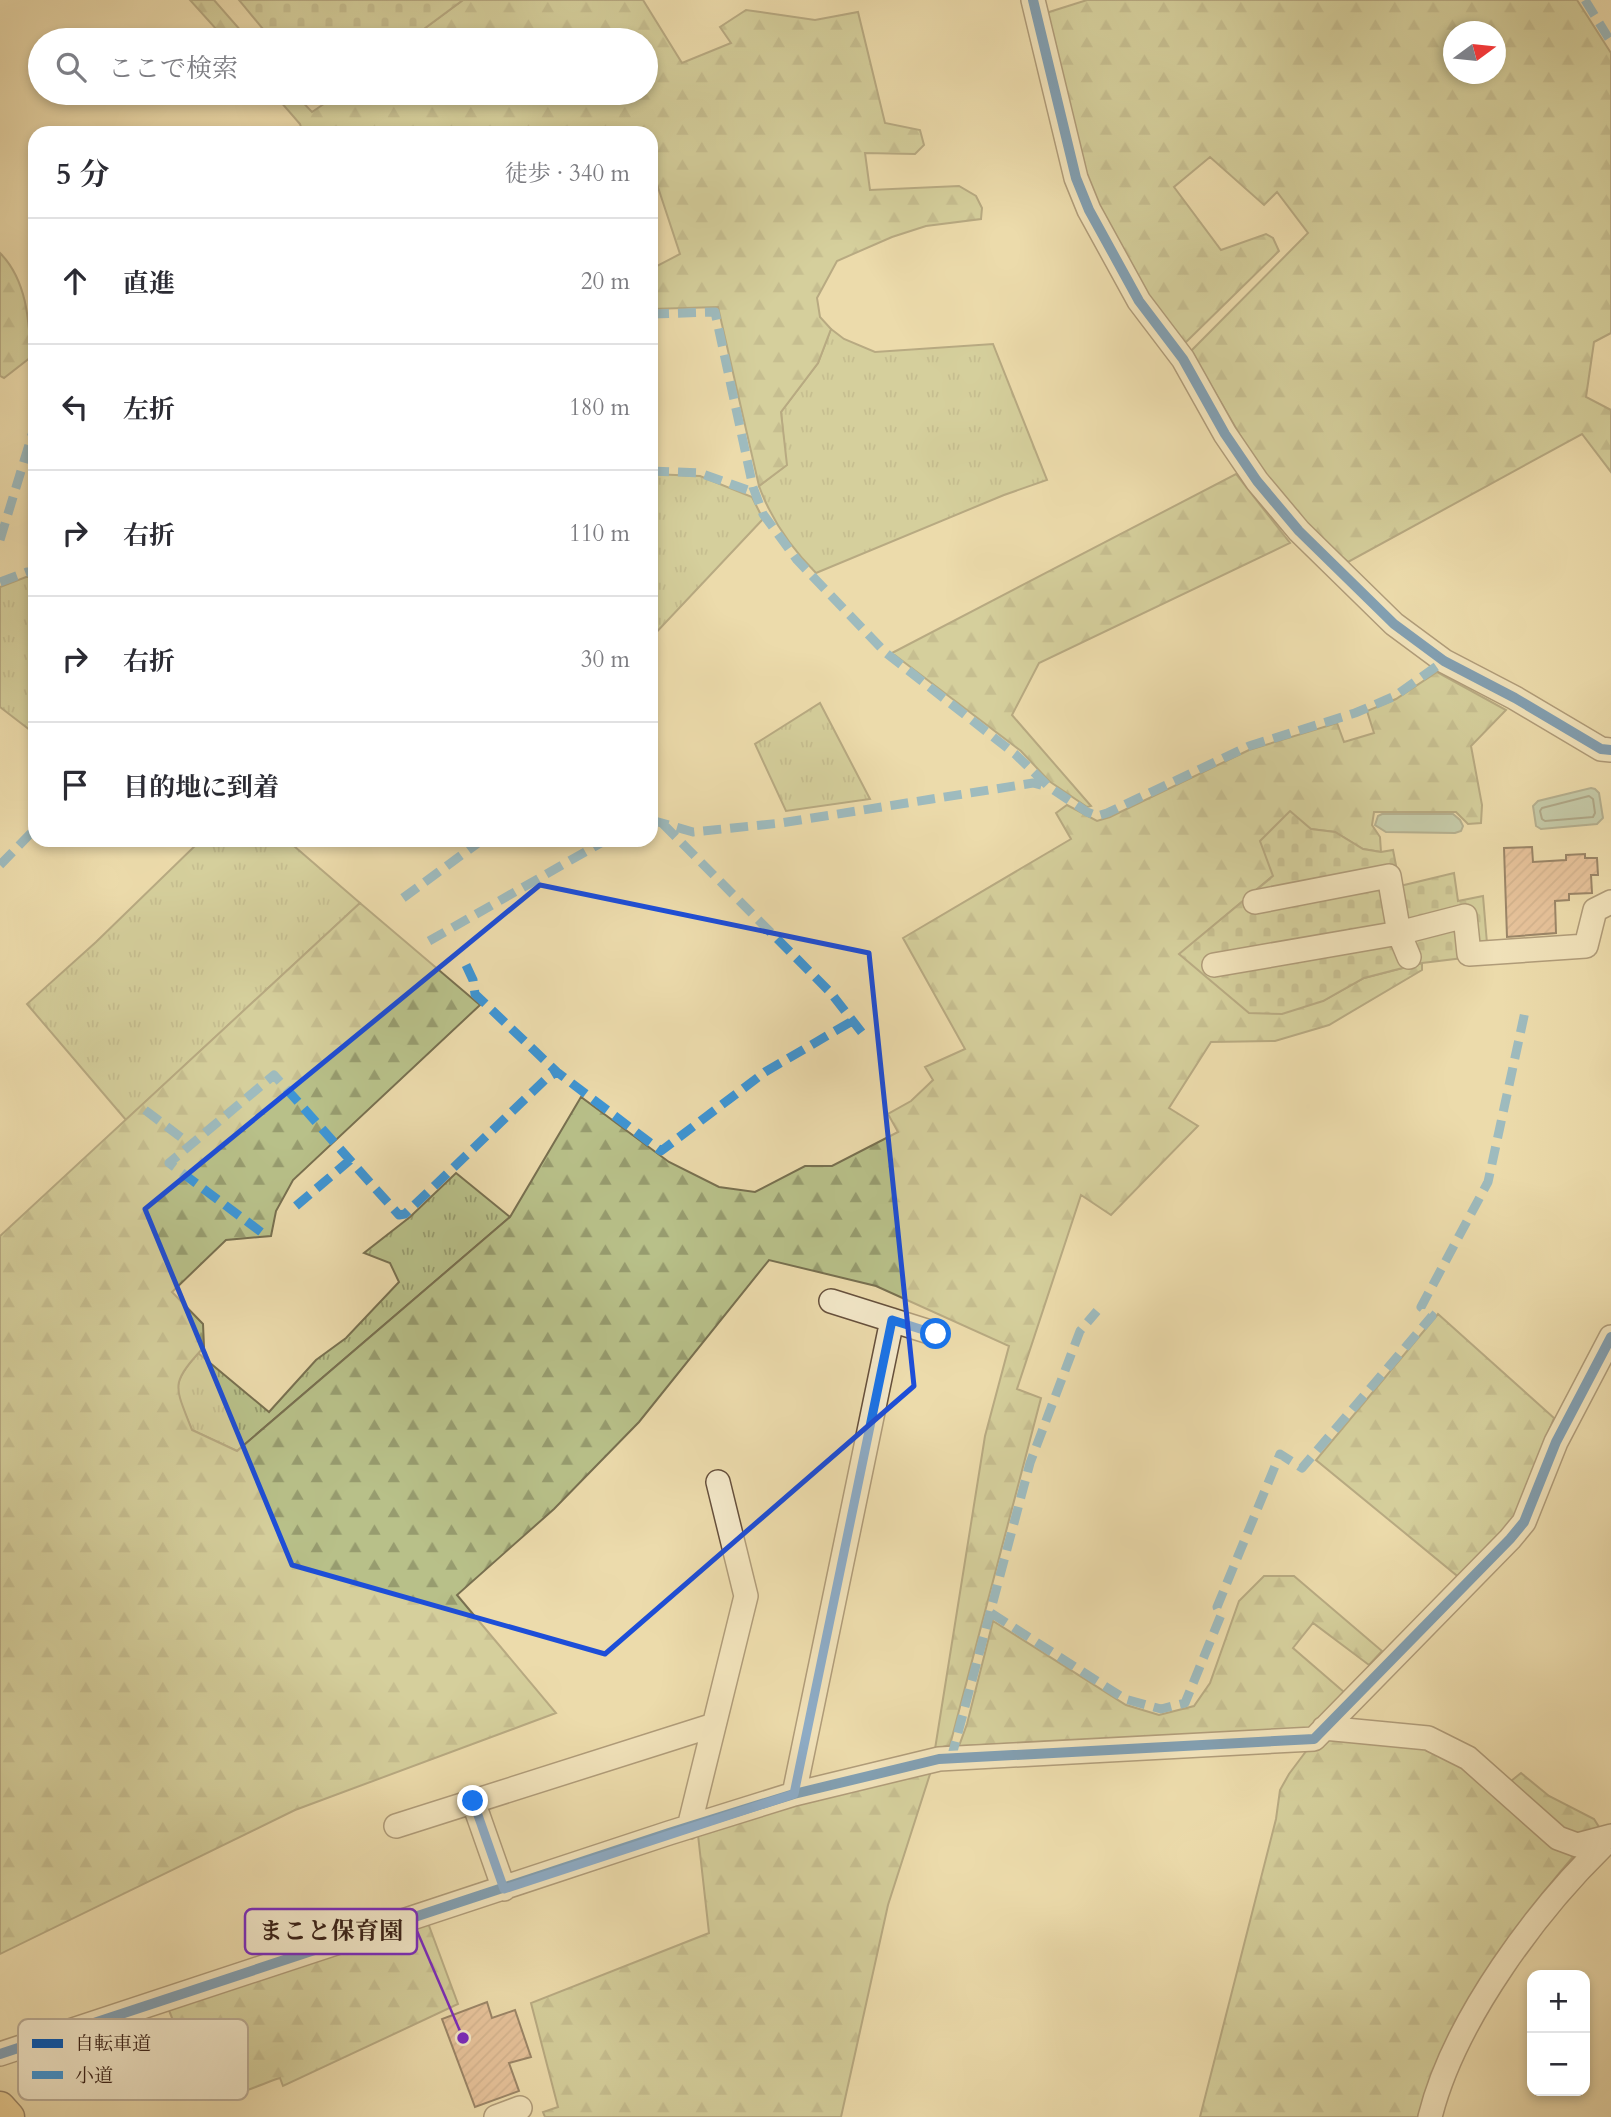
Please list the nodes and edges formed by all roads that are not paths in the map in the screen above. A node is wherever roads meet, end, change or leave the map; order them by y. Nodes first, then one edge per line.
1 (1033, 0) edge
2 (1611, 750) edge
3 (1255, 902) dead end
4 (1611, 902) edge
5 (1399, 933) junction
6 (1409, 957) dead end
7 (1214, 965) dead end
8 (831, 1301) dead end
9 (892, 1320) junction
10 (936, 1334) dead end
11 (1611, 1337) edge
12 (718, 1482) dead end
13 (714, 1725) junction
14 (1324, 1728) junction
15 (794, 1794) junction
16 (473, 1801) junction
17 (396, 1826) dead end
18 (688, 1827) junction
19 (1611, 1837) edge
20 (504, 1889) junction
21 (107, 2019) edge
22 (18, 2048) edge
23 (0, 2054) edge
24 (0, 2106) edge
25 (520, 2108) dead end
26 (9, 2117) edge
27 (496, 2117) edge
28 (1430, 2117) edge

1 - 2 street
3 - 5 street
4 - 5 street
5 - 6 street
5 - 7 street
8 - 9 street
9 - 10 street
9 - 15 street
11 - 14 street
12 - 13 street
13 - 16 street
13 - 18 street
14 - 15 street
14 - 19 street
15 - 18 street
16 - 17 street
16 - 20 street
18 - 20 street
19 - 28 street
20 - 21 street
22 - 23 street
24 - 26 main road
25 - 27 street

